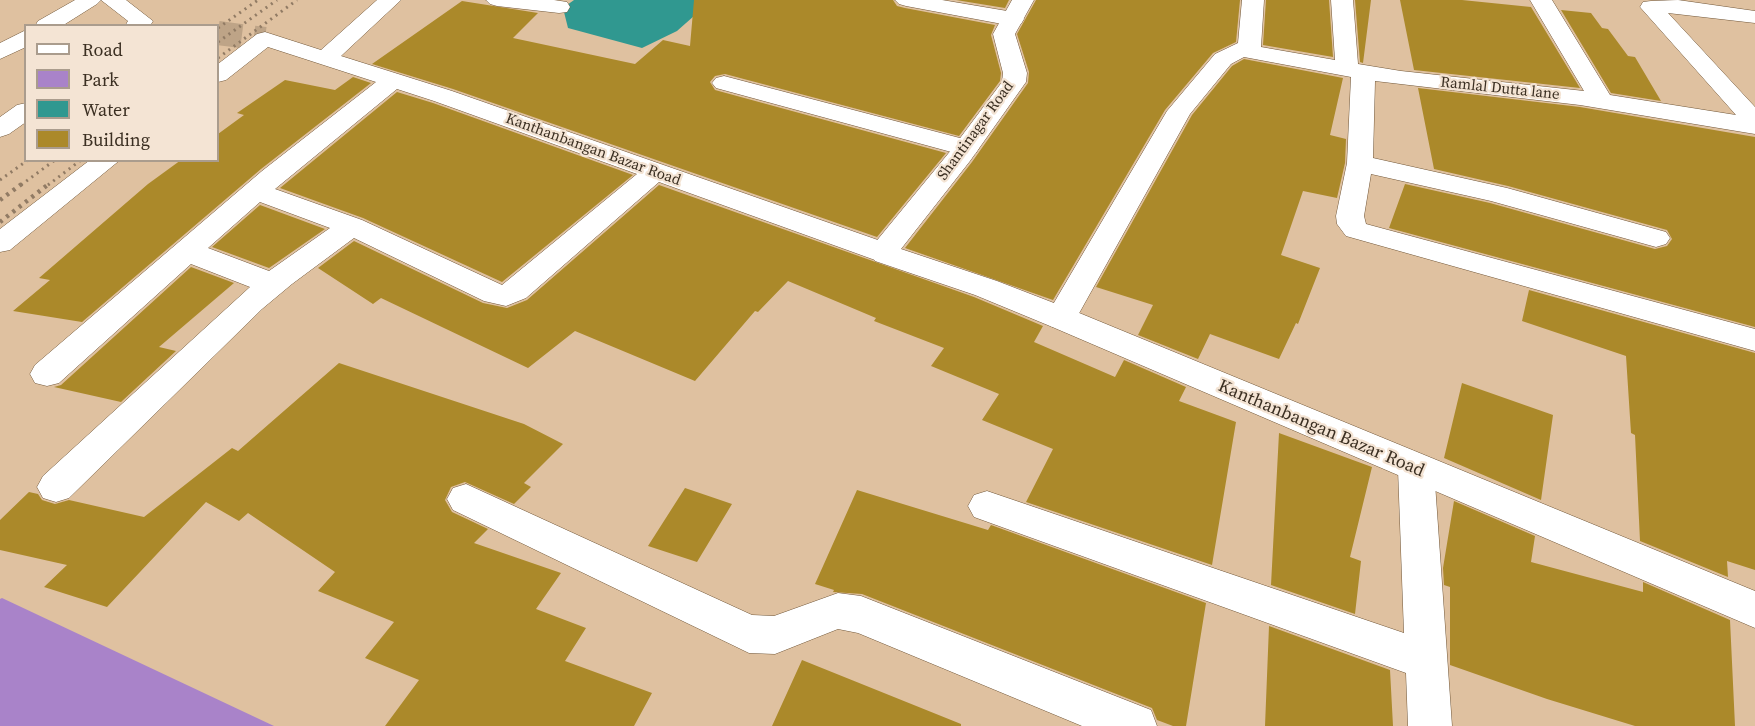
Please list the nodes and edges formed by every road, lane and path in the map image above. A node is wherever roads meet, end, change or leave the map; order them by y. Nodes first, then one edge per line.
1 (90, 0) edge
2 (112, 0) edge
3 (390, 0) edge
4 (497, 0) edge
5 (906, 0) edge
6 (1253, 0) edge
7 (1342, 0) edge
8 (1541, 0) edge
9 (559, 7) dead end
10 (1018, 9) edge
11 (1755, 17) edge
12 (139, 23) edge
13 (49, 24) edge
14 (24, 38) edge
15 (1248, 47) junction
16 (0, 52) edge
17 (324, 59) junction
18 (1355, 71) junction
19 (219, 74) edge
20 (393, 81) junction
21 (724, 83) dead end
22 (1602, 102) junction
23 (24, 111) edge
24 (1755, 124) edge
25 (0, 129) edge
26 (966, 148) junction
27 (103, 162) edge
28 (1360, 163) junction
29 (654, 172) junction
30 (256, 191) junction
31 (352, 226) junction
32 (1656, 238) dead end
33 (0, 243) edge
34 (187, 251) junction
35 (885, 252) junction
36 (272, 284) junction
37 (1061, 318) junction
38 (1755, 340) edge
39 (47, 374) dead end
40 (1416, 469) junction
41 (56, 487) dead end
42 (466, 499) dead end
43 (987, 506) dead end
44 (1755, 610) edge
45 (1427, 661) junction
46 (1135, 726) edge
47 (1430, 726) edge

1 - 13 street
2 - 12 street
3 - 17 street
4 - 9 street
5 - 10 street
6 - 15 street
7 - 18 street
8 - 22 street
10 - 26 street, Shantinagar Road
11 - 24 street
14 - 16 street
15 - 18 street, Ramlal Dutta lane
15 - 37 street
17 - 19 street, Kanthanbangan Bazar Road
17 - 20 street, Kanthanbangan Bazar Road
18 - 22 street, Ramlal Dutta lane
18 - 28 street
20 - 29 street, Kanthanbangan Bazar Road
20 - 30 street
21 - 26 street
22 - 24 street, Ramlal Dutta lane
23 - 25 street
26 - 35 street, Shantinagar Road
27 - 33 street
28 - 32 street
28 - 38 street
29 - 31 street
29 - 35 street, Kanthanbangan Bazar Road
30 - 31 street
30 - 34 street
31 - 36 street
34 - 36 street
34 - 39 street
35 - 37 street, Kanthanbangan Bazar Road
36 - 41 street
37 - 40 street, Kanthanbangan Bazar Road
40 - 44 street, Kanthanbangan Bazar Road
40 - 45 street
42 - 46 street
43 - 45 street
45 - 47 street

